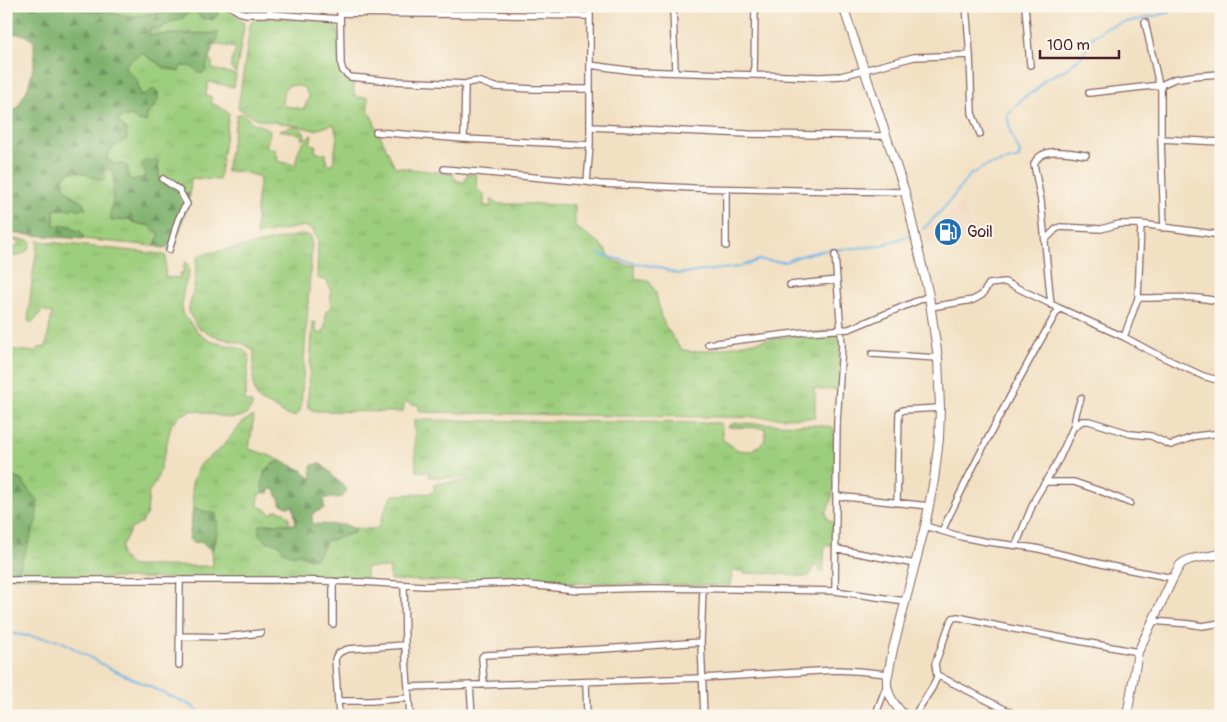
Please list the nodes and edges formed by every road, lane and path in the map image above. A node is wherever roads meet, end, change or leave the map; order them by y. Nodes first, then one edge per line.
1 (230, 6) edge
2 (270, 6) edge
3 (590, 6) edge
4 (673, 6) edge
5 (755, 6) edge
6 (843, 6) edge
7 (966, 6) edge
8 (1024, 6) edge
9 (341, 13) edge
10 (270, 14) junction
11 (590, 16) junction
12 (1145, 22) dead end
13 (970, 56) junction
14 (590, 65) junction
15 (1030, 65) dead end
16 (864, 70) junction
17 (675, 72) junction
18 (1221, 74) edge
19 (754, 75) junction
20 (465, 84) junction
21 (1160, 85) junction
22 (589, 90) junction
23 (1089, 93) dead end
24 (590, 127) junction
25 (376, 132) dead end
26 (980, 134) dead end
27 (886, 136) junction
28 (464, 139) junction
29 (1161, 140) junction
30 (1221, 142) edge
31 (590, 145) junction
32 (1086, 155) dead end
33 (444, 169) dead end
34 (163, 179) dead end
35 (587, 182) junction
36 (726, 189) junction
37 (905, 192) junction
38 (1141, 224) junction
39 (1164, 228) junction
40 (1221, 235) edge
41 (1045, 240) junction
42 (726, 246) dead end
43 (169, 250) dead end
44 (835, 255) dead end
45 (837, 280) junction
46 (790, 285) dead end
47 (929, 296) junction
48 (1138, 298) junction
49 (1221, 302) edge
50 (1051, 305) junction
51 (931, 308) junction
52 (1059, 308) junction
53 (841, 330) junction
54 (1124, 337) junction
55 (708, 344) dead end
56 (872, 354) dead end
57 (938, 358) junction
58 (1221, 370) edge
59 (1081, 398) dead end
60 (940, 408) junction
61 (1073, 428) junction
62 (1221, 433) edge
63 (1045, 482) junction
64 (836, 496) junction
65 (897, 503) junction
66 (1130, 503) dead end
67 (929, 506) junction
68 (925, 526) junction
69 (942, 531) junction
70 (1016, 545) junction
71 (836, 549) junction
72 (1221, 554) edge
73 (915, 564) junction
74 (1172, 578) junction
75 (6, 580) edge
76 (180, 580) junction
77 (333, 581) junction
78 (404, 585) junction
79 (703, 589) junction
80 (835, 591) junction
81 (905, 601) junction
82 (1152, 621) junction
83 (1221, 623) edge
84 (333, 624) dead end
85 (261, 634) dead end
86 (180, 636) junction
87 (701, 642) junction
88 (405, 645) junction
89 (1138, 652) junction
90 (179, 665) dead end
91 (888, 674) junction
92 (937, 675) junction
93 (703, 678) junction
94 (586, 682) junction
95 (484, 685) junction
96 (887, 685) junction
97 (470, 686) junction
98 (408, 687) junction
99 (409, 698) junction
100 (338, 701) junction
101 (339, 716) edge
102 (410, 716) edge
103 (472, 716) edge
104 (587, 716) edge
105 (704, 716) edge
106 (875, 716) edge
107 (905, 716) edge
108 (914, 716) edge
109 (1018, 716) edge
110 (1127, 716) edge

1 - 10 street
2 - 10 street
3 - 11 street
4 - 17 street
5 - 19 street
6 - 16 street
7 - 13 street
8 - 15 street
9 - 10 street
9 - 11 street
9 - 20 street
11 - 14 street
12 - 21 street
13 - 16 street
13 - 26 street
14 - 17 street
14 - 22 street
16 - 19 street
16 - 27 street
17 - 19 street
18 - 21 street
20 - 22 street
20 - 28 street
21 - 23 street
21 - 29 street
22 - 24 street
24 - 27 street
24 - 31 street
25 - 28 street
27 - 37 street
28 - 31 street
29 - 30 street
29 - 39 street
31 - 35 street
32 - 41 street
33 - 35 street
34 - 43 street
35 - 36 street
36 - 37 street
36 - 42 street
37 - 47 street
38 - 39 street
38 - 41 street
38 - 48 street
39 - 40 street
41 - 50 street
44 - 45 street
45 - 46 street
45 - 53 street
47 - 51 street
47 - 53 street
48 - 49 street
48 - 54 street
50 - 51 street
50 - 52 street
51 - 57 street
52 - 54 street
52 - 69 street
53 - 55 street
53 - 64 street
54 - 58 street
56 - 57 street
57 - 60 street
59 - 61 street
60 - 65 street
60 - 67 street
61 - 62 street
61 - 63 street
63 - 66 street
63 - 70 street
64 - 65 street
64 - 71 street
65 - 67 street
67 - 68 street
68 - 69 street
68 - 73 street
69 - 70 street
70 - 74 street
71 - 73 street
71 - 80 street
72 - 74 street
73 - 81 street
74 - 82 street
75 - 76 street
76 - 77 street
76 - 86 street
77 - 78 street
77 - 84 street
78 - 79 street
78 - 88 street
79 - 80 street
79 - 87 street
80 - 81 street
81 - 91 street
82 - 83 street
82 - 89 street
85 - 86 street
86 - 90 street
87 - 93 street
87 - 95 street
88 - 98 street
88 - 100 street
89 - 92 street
89 - 110 street
91 - 93 street
91 - 96 street
92 - 108 street
92 - 109 street
93 - 94 street
93 - 105 street
94 - 95 street
94 - 104 street
95 - 97 street
96 - 106 street
96 - 107 street
97 - 98 street
97 - 103 street
98 - 99 street
99 - 100 street
99 - 102 street
100 - 101 street

